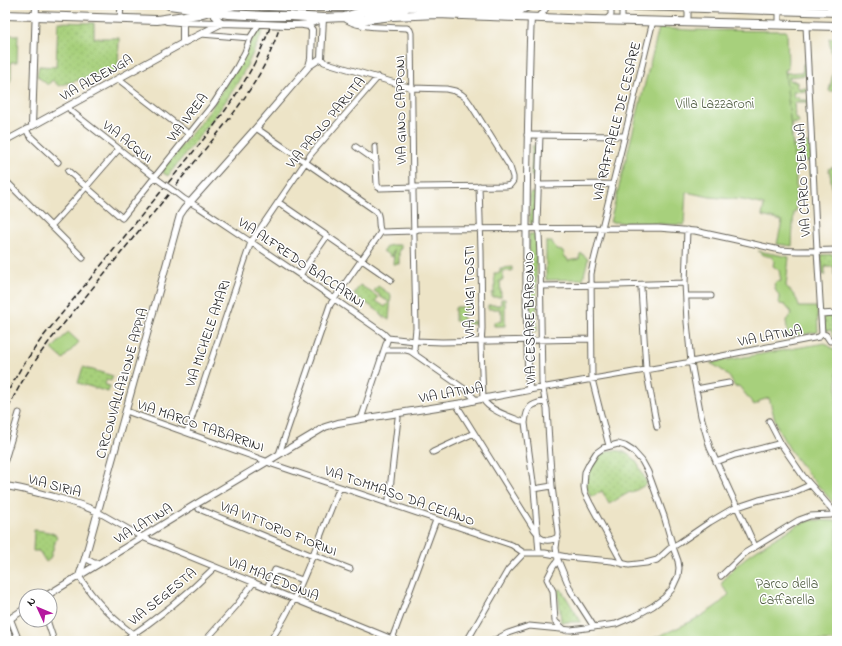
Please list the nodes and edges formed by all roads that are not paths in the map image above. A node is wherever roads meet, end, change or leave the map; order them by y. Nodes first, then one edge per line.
1 (36, 5) edge
2 (121, 5) edge
3 (168, 5) edge
4 (357, 5) edge
5 (530, 5) edge
6 (546, 5) edge
7 (607, 5) edge
8 (611, 5) edge
9 (265, 6) edge
10 (407, 6) edge
11 (625, 6) edge
12 (688, 6) edge
13 (752, 7) edge
14 (779, 7) edge
15 (210, 8) edge
16 (420, 9) edge
17 (835, 10) edge
18 (5, 15) edge
19 (35, 16) junction
20 (344, 17) junction
21 (323, 18) junction
22 (531, 18) junction
23 (120, 19) junction
24 (181, 19) junction
25 (606, 20) junction
26 (262, 21) junction
27 (624, 21) junction
28 (653, 21) junction
29 (687, 22) junction
30 (222, 23) junction
31 (303, 25) junction
32 (779, 25) junction
33 (806, 26) junction
34 (837, 26) edge
35 (200, 34) junction
36 (250, 38) junction
37 (312, 40) junction
38 (322, 41) junction
39 (183, 43) junction
40 (321, 58) junction
41 (310, 66) junction
42 (378, 78) junction
43 (118, 79) junction
44 (412, 88) junction
45 (68, 106) junction
46 (29, 128) junction
47 (256, 128) junction
48 (189, 134) junction
49 (528, 135) junction
50 (540, 135) junction
51 (624, 136) junction
52 (5, 141) edge
53 (375, 146) dead end
54 (356, 147) dead end
55 (119, 149) junction
56 (376, 159) junction
57 (58, 162) dead end
58 (305, 162) junction
59 (68, 171) dead end
60 (156, 178) junction
61 (5, 180) edge
62 (612, 184) junction
63 (538, 185) junction
64 (478, 186) junction
65 (86, 187) junction
66 (413, 187) junction
67 (190, 202) junction
68 (278, 202) junction
69 (51, 226) junction
70 (480, 228) junction
71 (602, 228) junction
72 (687, 230) junction
73 (414, 231) junction
74 (526, 231) junction
75 (539, 231) junction
76 (381, 232) junction
77 (326, 236) junction
78 (251, 242) junction
79 (817, 250) junction
80 (837, 250) edge
81 (83, 258) dead end
82 (361, 260) junction
83 (300, 275) junction
84 (390, 280) dead end
85 (685, 283) junction
86 (591, 285) junction
87 (541, 286) junction
88 (641, 288) dead end
89 (686, 296) junction
90 (711, 296) dead end
91 (334, 298) junction
92 (837, 313) edge
93 (821, 314) junction
94 (822, 334) junction
95 (388, 338) junction
96 (591, 339) junction
97 (527, 340) junction
98 (541, 340) junction
99 (837, 340) edge
100 (415, 341) junction
101 (482, 341) junction
102 (384, 350) junction
103 (416, 355) junction
104 (691, 362) junction
105 (646, 369) junction
106 (592, 379) junction
107 (729, 383) dead end
108 (543, 388) junction
109 (696, 389) junction
110 (529, 390) junction
111 (480, 399) junction
112 (545, 401) junction
113 (456, 404) junction
114 (126, 411) junction
115 (18, 413) dead end
116 (398, 418) dead end
117 (361, 419) junction
118 (521, 421) dead end
119 (769, 421) dead end
120 (657, 427) dead end
121 (187, 432) junction
122 (474, 433) junction
123 (778, 444) dead end
124 (609, 446) junction
125 (433, 452) dead end
126 (279, 454) junction
127 (5, 460) edge
128 (267, 461) junction
129 (716, 462) junction
130 (810, 485) junction
131 (5, 486) edge
132 (552, 486) junction
133 (340, 487) junction
134 (534, 489) junction
135 (389, 504) junction
136 (738, 507) junction
137 (199, 509) dead end
138 (98, 512) junction
139 (836, 514) edge
140 (436, 520) junction
141 (538, 535) junction
142 (142, 537) junction
143 (558, 537) junction
144 (755, 546) junction
145 (672, 547) junction
146 (524, 552) junction
147 (539, 553) junction
148 (313, 556) junction
149 (85, 558) junction
150 (557, 558) junction
151 (99, 563) junction
152 (623, 564) junction
153 (215, 567) junction
154 (350, 569) dead end
155 (79, 576) junction
156 (721, 576) dead end
157 (302, 580) junction
158 (254, 582) junction
159 (267, 588) junction
160 (58, 589) edge
161 (294, 598) junction
162 (18, 613) edge
163 (8, 620) edge
164 (594, 627) junction
165 (50, 628) edge
166 (565, 630) junction
167 (134, 634) junction
168 (395, 640) edge
169 (11, 641) edge
170 (19, 641) edge
171 (54, 641) edge
172 (123, 641) edge
173 (143, 641) edge
174 (205, 641) edge
175 (270, 641) edge
176 (467, 641) edge
177 (492, 641) edge

1 - 19 street
2 - 23 street
3 - 15 main road
4 - 9 street, bridge
5 - 16 main road
6 - 22 street
7 - 8 main road
8 - 11 main road
8 - 25 street
9 - 15 street
10 - 16 main road
10 - 20 main road
11 - 12 main road
11 - 27 street
12 - 13 main road
12 - 29 street
13 - 14 main road
14 - 17 main road
14 - 32 street
15 - 24 main road
15 - 26 main road
15 - 30 street
16 - 20 main road
16 - 22 main road
18 - 19 main road
19 - 23 main road
19 - 46 street
20 - 21 main road
20 - 44 street, VIA GINO CAPPONI
21 - 26 main road, bridge
21 - 31 street
21 - 38 street
22 - 25 main road
22 - 49 street
23 - 24 main road
24 - 30 street
24 - 39 street
25 - 27 main road
26 - 30 street
26 - 31 street, bridge
26 - 36 street, VIA IVREA
27 - 28 main road
28 - 29 main road
28 - 51 street, VIA RAFFAELE DE CESARE
29 - 32 main road
30 - 35 street, VIA ALBENGA
31 - 37 street
32 - 33 main road
33 - 34 main road
33 - 79 street, VIA CARLO DENINA
35 - 36 street
35 - 39 street, VIA ALBENGA
36 - 48 street, VIA IVREA
37 - 38 street
37 - 41 street
38 - 40 street
39 - 43 street, VIA ALBENGA
40 - 41 street
40 - 42 street
41 - 47 street
42 - 44 street
42 - 58 street, VIA PAOLO PARUTA
43 - 45 street, VIA ALBENGA
43 - 48 street
44 - 64 street
44 - 66 street, VIA GINO CAPPONI
45 - 46 street, VIA ALBENGA
45 - 55 street, VIA ACQUI
46 - 52 street, VIA ALBENGA
46 - 57 street
47 - 58 street
47 - 67 street
48 - 60 street, VIA IVREA
49 - 50 street
49 - 74 street, VIA CESARE BARONIO
50 - 51 street
50 - 63 street
51 - 62 street, VIA RAFFAELE DE CESARE
53 - 56 street
54 - 56 street
55 - 60 street, VIA ACQUI
55 - 65 street
56 - 66 street
58 - 68 street, VIA PAOLO PARUTA
58 - 76 street
59 - 65 street
60 - 65 street, VIA IVREA
60 - 67 street, VIA ACQUI, bridge
61 - 69 street
62 - 63 street
62 - 71 street, VIA RAFFAELE DE CESARE
63 - 75 street, VIA CESARE BARONIO
64 - 66 street
64 - 70 street, VIA LUIGI TOSTI
65 - 69 street
66 - 73 street, VIA GINO CAPPONI
67 - 78 street, VIA ALFREDO BACCARINI
67 - 114 street, CIRCONVALLAZIONE APPIA
68 - 77 street
68 - 78 street, VIA PAOLO PARUTA
69 - 81 street
70 - 73 street
70 - 74 street
70 - 101 street, VIA LUIGI TOSTI
71 - 72 street
71 - 75 street
71 - 86 street
72 - 79 street
72 - 85 street
73 - 76 street
73 - 100 street
74 - 75 street
74 - 97 street, VIA CESARE BARONIO
75 - 87 street, VIA CESARE BARONIO
76 - 82 street
77 - 82 street
77 - 83 street
78 - 83 street, VIA ALFREDO BACCARINI
78 - 121 street, VIA MICHELE AMARI
79 - 80 street
79 - 93 street, VIA CARLO DENINA
82 - 84 street
82 - 91 street
83 - 91 street, VIA ALFREDO BACCARINI
85 - 86 street
85 - 89 street
86 - 87 street
86 - 96 street
87 - 98 street, VIA CESARE BARONIO
88 - 105 street
89 - 90 street
89 - 104 street
91 - 95 street, VIA ALFREDO BACCARINI
91 - 126 street
92 - 93 street
93 - 94 street, VIA CARLO DENINA
94 - 99 street, VIA LATINA
94 - 104 street, VIA LATINA
95 - 100 street
95 - 102 street
96 - 98 street
96 - 106 street
97 - 98 street
97 - 101 street
97 - 110 street, VIA CESARE BARONIO
98 - 108 street, VIA CESARE BARONIO
100 - 101 street
100 - 103 street
101 - 111 street, VIA LUIGI TOSTI
102 - 103 street
102 - 117 street
103 - 111 street
104 - 105 street, VIA LATINA
104 - 109 street
105 - 106 street, VIA LATINA
105 - 120 street
106 - 108 street, VIA LATINA
106 - 124 street
107 - 109 street
108 - 110 street, VIA LATINA
108 - 112 street, VIA CESARE BARONIO
109 - 129 street
110 - 111 street, VIA LATINA
111 - 113 street, VIA LATINA
111 - 118 street
112 - 132 street, VIA CESARE BARONIO
112 - 134 street, VIA CESARE BARONIO
113 - 117 street, VIA LATINA
113 - 122 street
114 - 121 street, VIA MARCO TABARRINI
114 - 138 street, CIRCONVALLAZIONE APPIA
115 - 127 street
116 - 135 street
117 - 126 street, VIA LATINA
119 - 130 street
121 - 128 street, VIA MARCO TABARRINI
122 - 125 street
122 - 141 street
123 - 129 street
124 - 145 street
124 - 152 street
126 - 128 street, VIA LATINA
128 - 133 street, VIA TOMMASO DA CELANO
128 - 142 street, VIA LATINA
129 - 136 street
130 - 136 street
130 - 139 street
131 - 138 street, VIA SIRIA
132 - 134 street
132 - 143 street, VIA CESARE BARONIO
133 - 135 street, VIA TOMMASO DA CELANO
133 - 148 street
134 - 141 street, VIA CESARE BARONIO
135 - 140 street, VIA TOMMASO DA CELANO
136 - 144 street
136 - 145 street
137 - 148 street, VIA VITTORIO FIORINI
138 - 142 street, VIA MACEDONIA
138 - 149 street, CIRCONVALLAZIONE APPIA
139 - 144 street
140 - 146 street, VIA TOMMASO DA CELANO
140 - 168 street
141 - 143 street
141 - 147 street, VIA CESARE BARONIO
142 - 151 street, VIA LATINA
142 - 153 street, VIA MACEDONIA
143 - 150 street, VIA CESARE BARONIO
144 - 156 street
145 - 152 street
145 - 164 street
146 - 147 street
146 - 176 street
147 - 150 street
148 - 154 street, VIA VITTORIO FIORINI
148 - 157 street
149 - 151 street
149 - 155 street, CIRCONVALLAZIONE APPIA
150 - 152 street
150 - 164 street
150 - 166 street
151 - 155 street, VIA LATINA
153 - 158 street, VIA MACEDONIA
153 - 167 street, VIA SEGESTA
155 - 160 street
155 - 167 street
157 - 159 street
157 - 161 street
158 - 159 street, VIA MACEDONIA
158 - 174 street
159 - 161 street, VIA MACEDONIA
161 - 168 street, VIA MACEDONIA
161 - 175 street
162 - 163 street
163 - 169 street
163 - 170 street
164 - 166 street
165 - 171 street
166 - 177 street
167 - 172 street, VIA SEGESTA
167 - 173 street

